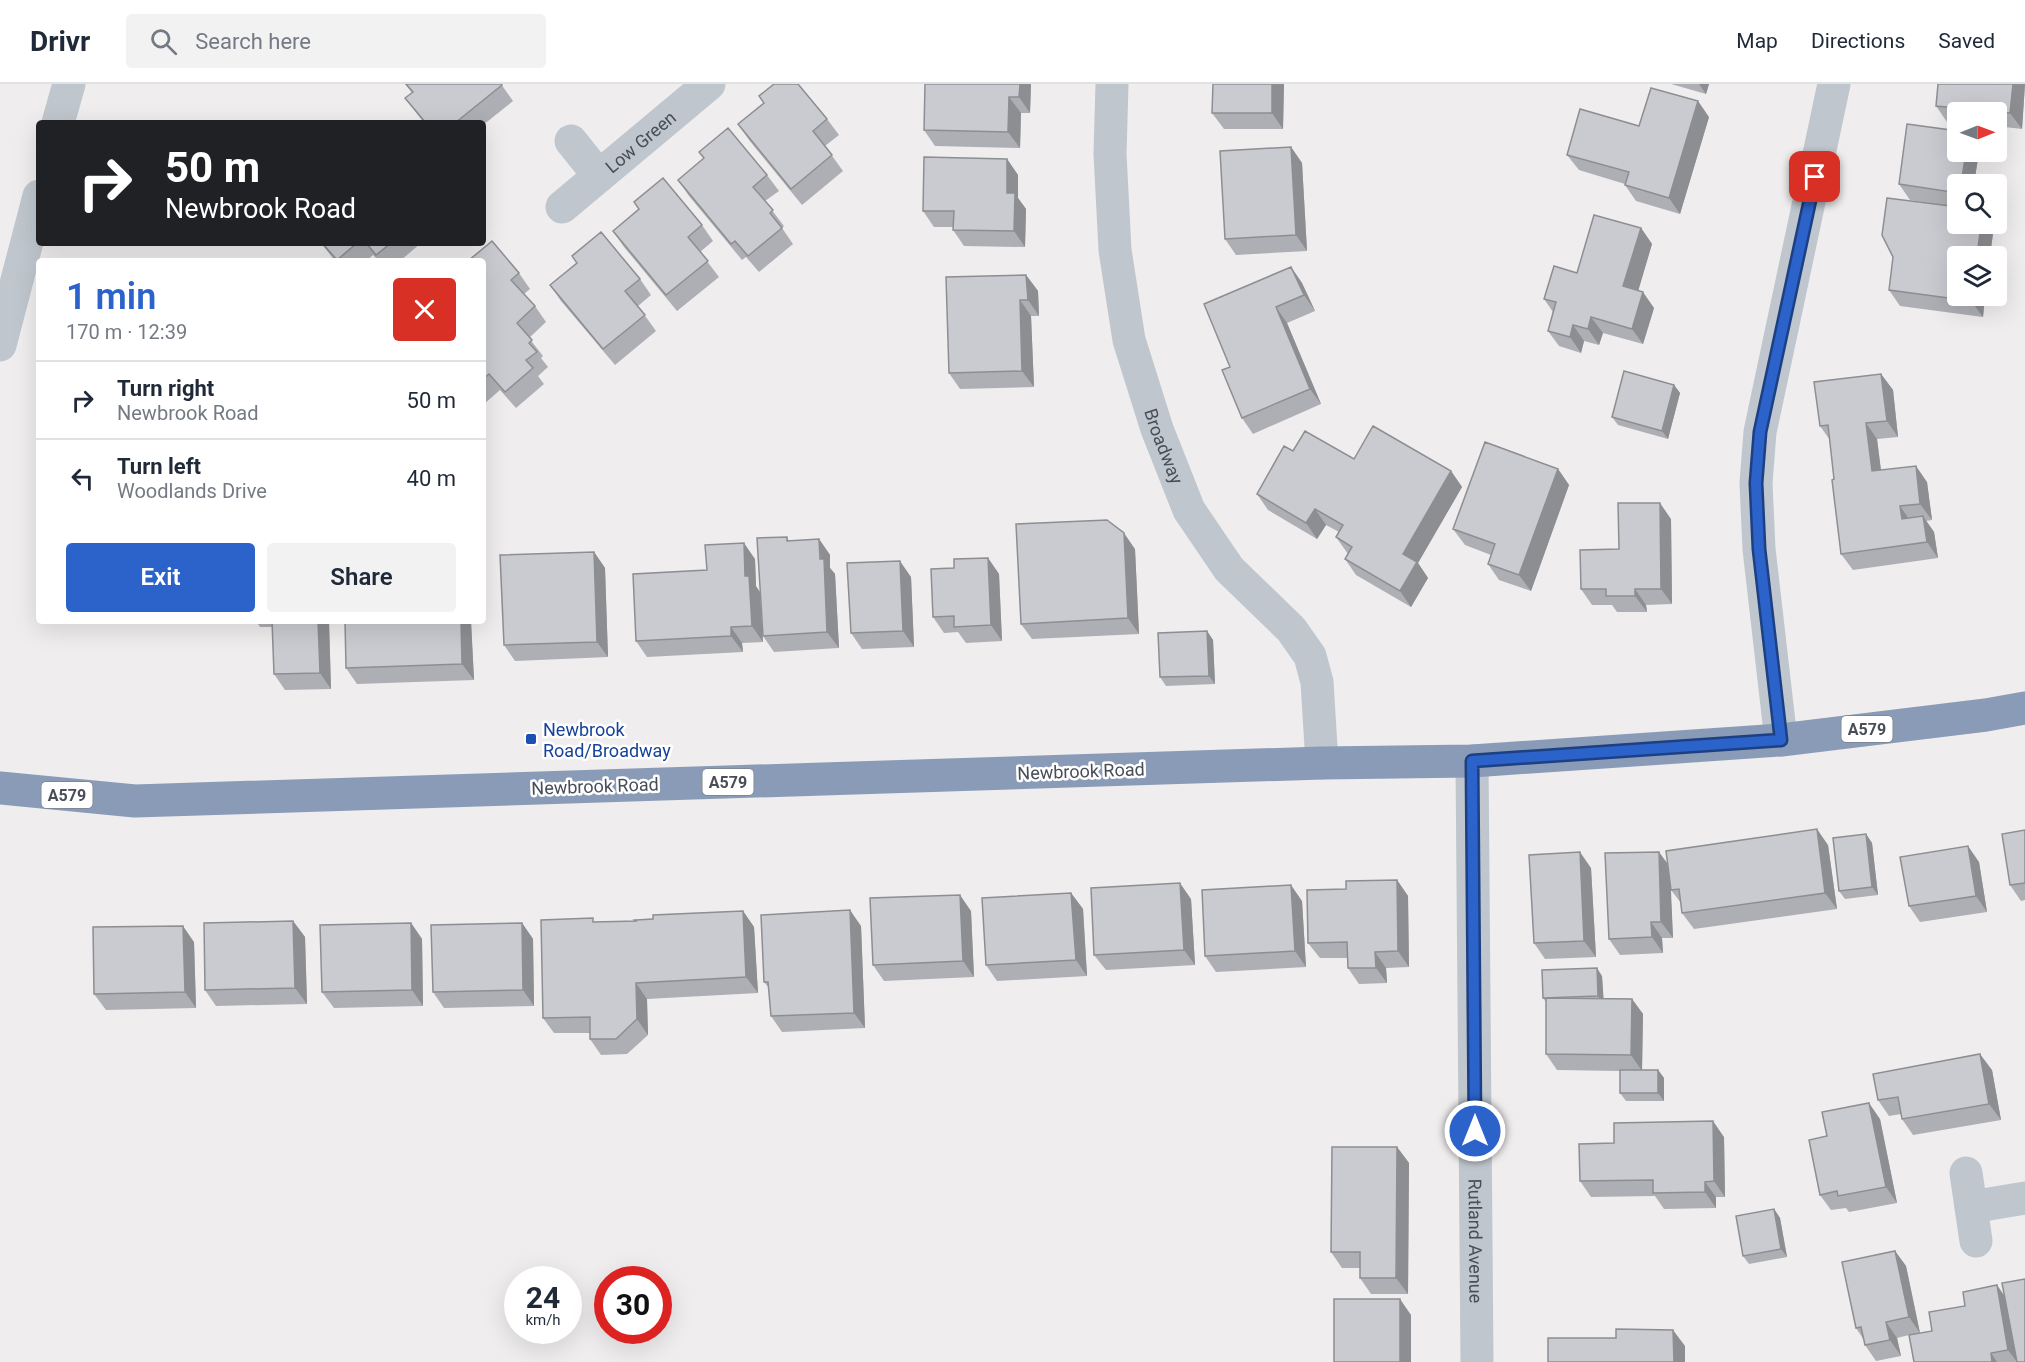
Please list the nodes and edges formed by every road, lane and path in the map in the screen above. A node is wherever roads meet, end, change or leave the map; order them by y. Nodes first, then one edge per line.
1 (69, 84) edge
2 (709, 84) edge
3 (1112, 84) edge
4 (1834, 84) edge
5 (59, 120) edge
6 (571, 141) dead end
7 (599, 176) junction
8 (36, 207) edge
9 (562, 207) dead end
10 (0, 345) edge
11 (2025, 708) edge
12 (1781, 740) junction
13 (1472, 761) junction
14 (1322, 763) junction
15 (0, 788) edge
16 (1966, 1173) dead end
17 (2025, 1198) edge
18 (1971, 1207) junction
19 (1976, 1241) dead end
20 (1477, 1362) edge

1 - 5 street
2 - 7 street, Low Green
3 - 14 street, Broadway
4 - 12 street
6 - 7 street, Low Green
7 - 9 street, Low Green
8 - 10 street
11 - 12 highway, Newbrook Road / A579
12 - 13 highway, Newbrook Road / A579
13 - 14 highway, Newbrook Road / A579
13 - 20 street, Rutland Avenue
14 - 15 highway, Newbrook Road / A579
16 - 18 street
17 - 18 street
18 - 19 street

